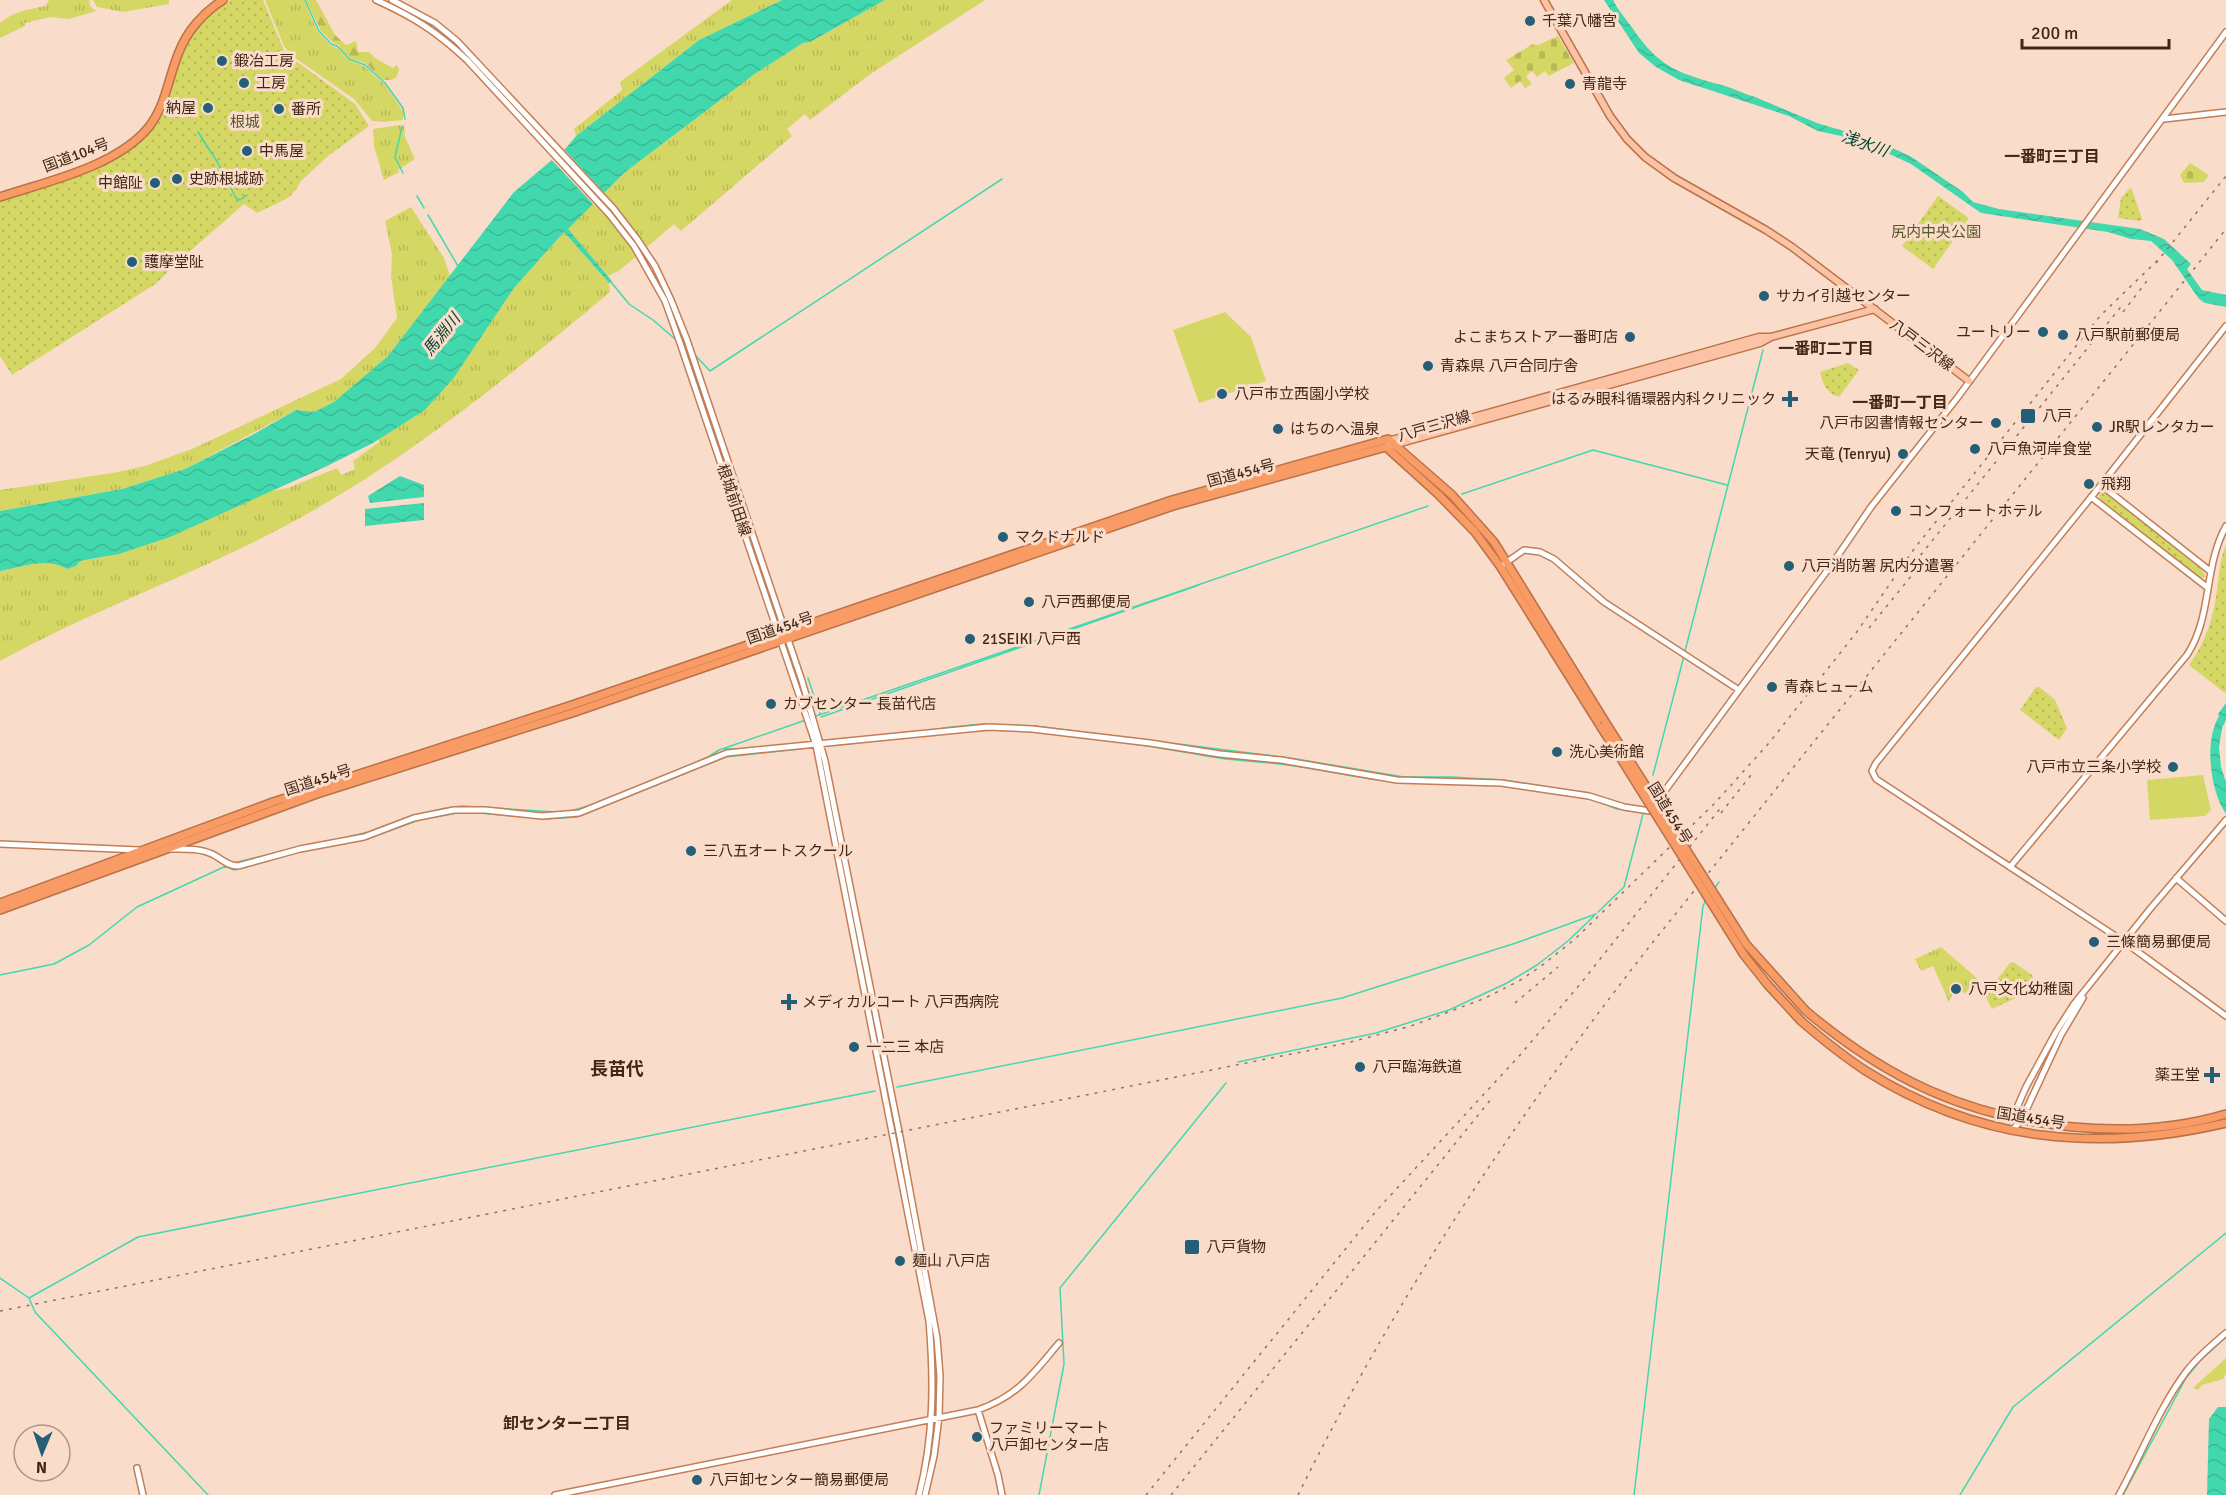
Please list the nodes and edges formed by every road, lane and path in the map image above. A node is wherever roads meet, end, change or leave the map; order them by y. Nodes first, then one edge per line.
1 (223, 0) edge
2 (376, 0) edge
3 (392, 0) edge
4 (1544, 0) edge
5 (2226, 32) edge
6 (469, 57) junction
7 (2226, 112) edge
8 (2164, 119) junction
9 (0, 197) edge
10 (1875, 309) junction
11 (2226, 326) edge
12 (1771, 337) junction
13 (1969, 381) junction
14 (1387, 443) junction
15 (1395, 444) junction
16 (2101, 485) junction
17 (2091, 497) junction
18 (2226, 526) edge
19 (1507, 561) junction
20 (1500, 566) junction
21 (2210, 571) junction
22 (2208, 588) junction
23 (782, 632) junction
24 (785, 641) junction
25 (1739, 690) junction
26 (1603, 723) junction
27 (819, 744) junction
28 (2225, 821) edge
29 (0, 844) edge
30 (165, 849) junction
31 (144, 850) junction
32 (2010, 867) junction
33 (2175, 878) junction
34 (0, 903) edge
35 (0, 910) edge
36 (2226, 921) edge
37 (2124, 941) junction
38 (2086, 991) junction
39 (2226, 1016) edge
40 (2226, 1114) edge
41 (2012, 1119) junction
42 (2021, 1121) junction
43 (2226, 1123) edge
44 (2012, 1130) junction
45 (2226, 1333) edge
46 (1059, 1343) dead end
47 (978, 1410) junction
48 (939, 1418) junction
49 (932, 1419) junction
50 (137, 1468) dead end
51 (143, 1495) edge
52 (555, 1495) edge
53 (919, 1495) edge
54 (925, 1495) edge
55 (1002, 1495) edge
56 (2119, 1495) edge

1 - 9 highway, 国道104号
2 - 6 street
3 - 6 street
4 - 10 main road, 八戸三沢線
5 - 8 street
6 - 23 street, 根城前田線
7 - 8 street
8 - 13 street
10 - 12 main road, 八戸三沢線
10 - 13 main road, 八戸三沢線
11 - 16 street
12 - 14 main road, 八戸三沢線
12 - 15 main road, 八戸三沢線
13 - 25 street
14 - 15 highway, 国道454号
14 - 20 highway, 国道454号
14 - 23 highway, 国道454号
14 - 24 highway, 国道454号
15 - 19 highway, 国道454号
16 - 17 street
16 - 21 street
17 - 22 street
17 - 32 street
18 - 21 street
19 - 20 street
19 - 25 street
19 - 26 highway, 国道454号
20 - 26 highway, 国道454号
21 - 22 street
22 - 32 street
23 - 24 street, 根城前田線
23 - 31 highway, 国道454号
24 - 27 street, 根城前田線
24 - 30 highway, 国道454号
25 - 27 street
26 - 41 highway, 国道454号, bridge
26 - 44 highway, 国道454号, bridge
27 - 30 street
27 - 48 street
27 - 49 street
28 - 33 street
29 - 31 street
30 - 31 street
30 - 35 highway, 国道454号
31 - 34 highway, 国道454号
32 - 37 street
33 - 36 street
33 - 37 street
37 - 38 street
37 - 39 street
38 - 41 street
38 - 42 street
40 - 42 highway, 国道454号
41 - 42 highway, 国道454号
42 - 44 street
43 - 44 highway, 国道454号
45 - 56 street
46 - 47 street
47 - 48 street
47 - 55 street
48 - 49 street
48 - 54 street
49 - 52 street
49 - 53 street
50 - 51 street

